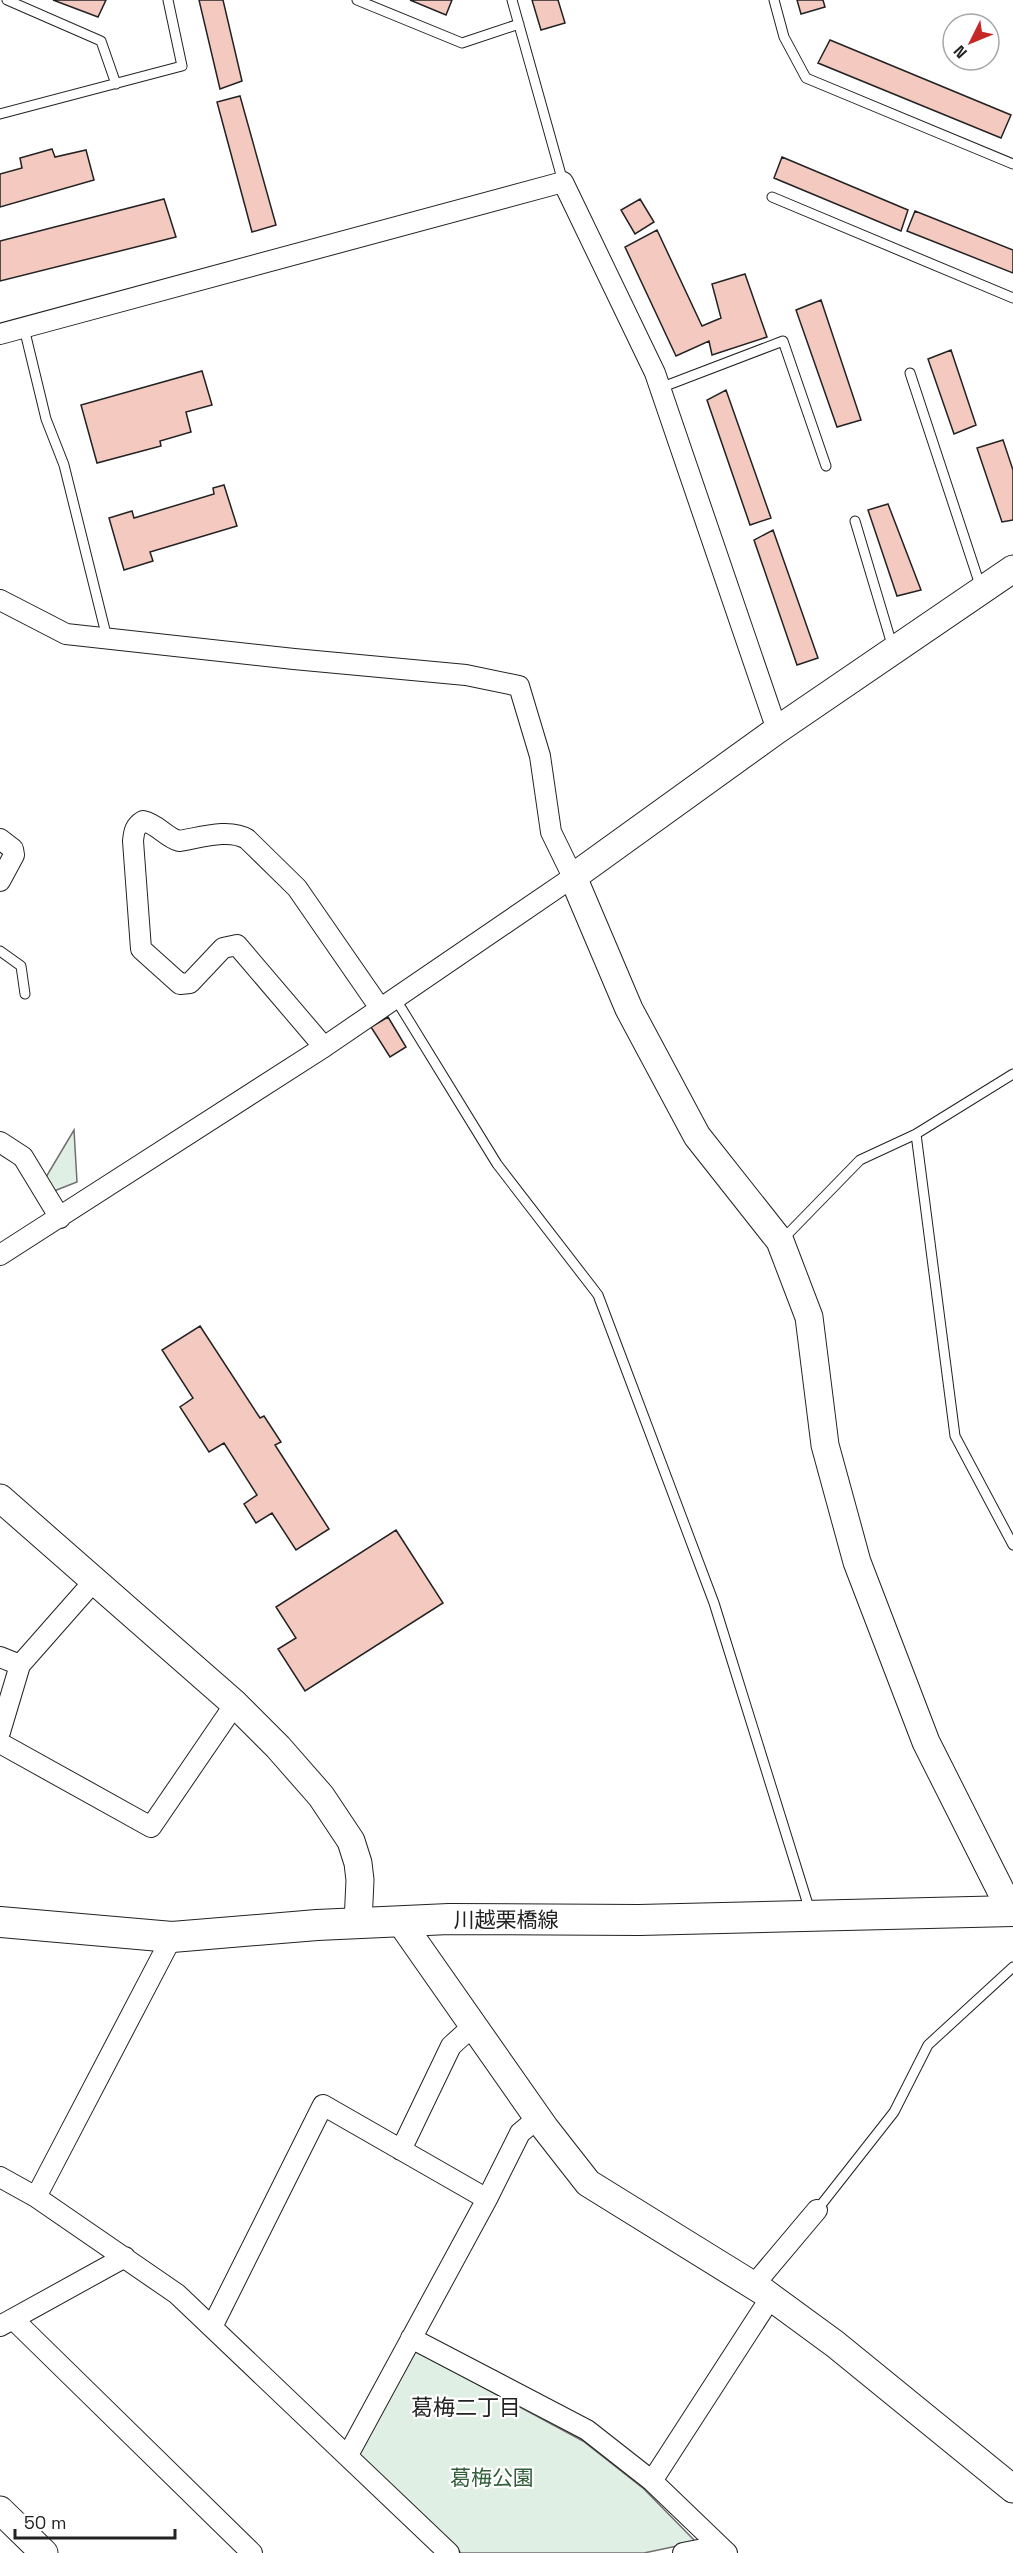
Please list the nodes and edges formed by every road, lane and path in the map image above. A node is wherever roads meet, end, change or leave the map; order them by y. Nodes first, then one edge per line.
1 (7, 0) edge
2 (168, 0) edge
3 (357, 0) edge
4 (512, 0) edge
5 (774, 0) edge
6 (519, 24) junction
7 (116, 84) junction
8 (2, 112) edge
9 (1013, 164) edge
10 (563, 182) junction
11 (772, 197) dead end
12 (1013, 298) edge
13 (24, 328) junction
14 (0, 334) edge
15 (910, 373) dead end
16 (660, 388) junction
17 (826, 466) dead end
18 (855, 521) dead end
19 (1013, 569) edge
20 (982, 590) junction
21 (0, 600) edge
22 (107, 638) junction
23 (894, 650) junction
24 (777, 730) junction
25 (0, 839) edge
26 (573, 877) junction
27 (0, 881) edge
28 (0, 951) edge
29 (25, 994) dead end
30 (388, 1003) junction
31 (324, 1047) junction
32 (1013, 1074) edge
33 (916, 1134) junction
34 (0, 1142) edge
35 (60, 1218) junction
36 (780, 1241) junction
37 (0, 1255) edge
38 (0, 1498) edge
39 (1013, 1545) edge
40 (94, 1581) junction
41 (0, 1657) edge
42 (20, 1665) junction
43 (235, 1704) junction
44 (0, 1732) edge
45 (0, 1743) edge
46 (1012, 1911) edge
47 (812, 1916) junction
48 (400, 1921) junction
49 (0, 1922) edge
50 (358, 1923) junction
51 (172, 1937) junction
52 (1013, 1967) edge
53 (474, 2025) junction
54 (538, 2118) junction
55 (401, 2150) junction
56 (0, 2177) edge
57 (36, 2198) junction
58 (487, 2199) junction
59 (817, 2210) joint
60 (125, 2257) junction
61 (762, 2292) junction
62 (6, 2322) edge
63 (212, 2327) junction
64 (411, 2338) junction
65 (348, 2455) junction
66 (652, 2481) junction
67 (1013, 2489) edge
68 (0, 2510) edge
69 (723, 2549) edge
70 (45, 2553) edge
71 (252, 2553) edge
72 (449, 2553) edge
73 (683, 2553) edge

1 - 7 lane
2 - 7 lane
3 - 6 lane
4 - 6 lane
5 - 9 lane
6 - 10 lane
7 - 8 lane
10 - 13 street
10 - 16 street
11 - 12 lane
13 - 14 street
13 - 22 lane
15 - 20 lane
16 - 17 lane
16 - 24 street
18 - 23 lane
19 - 20 street
20 - 23 street
21 - 22 street
22 - 26 street
23 - 24 street
24 - 26 street
25 - 27 street
26 - 30 street
26 - 36 street
28 - 29 lane
30 - 31 street
30 - 31 street
30 - 47 lane
31 - 35 street
32 - 33 lane
33 - 36 lane
33 - 39 lane
34 - 35 street
35 - 37 street
36 - 46 street
38 - 40 street
40 - 42 street
40 - 43 street
41 - 42 street
42 - 44 street
43 - 45 street
43 - 50 street
46 - 47 main road, 川越栗橋線
47 - 48 main road, 川越栗橋線
48 - 50 main road, 川越栗橋線
48 - 53 street
49 - 51 main road, 川越栗橋線
50 - 51 main road, 川越栗橋線
51 - 57 street
52 - 59 lane
53 - 54 street
53 - 55 street
54 - 58 street
54 - 61 street
55 - 58 street
55 - 63 street
56 - 57 street
57 - 60 street
58 - 64 street
59 - 61 street
60 - 62 street
60 - 63 street
61 - 66 street
61 - 67 street
62 - 71 street
63 - 65 street
64 - 65 street
64 - 66 street
65 - 72 street
66 - 69 street
68 - 70 street
69 - 73 street

